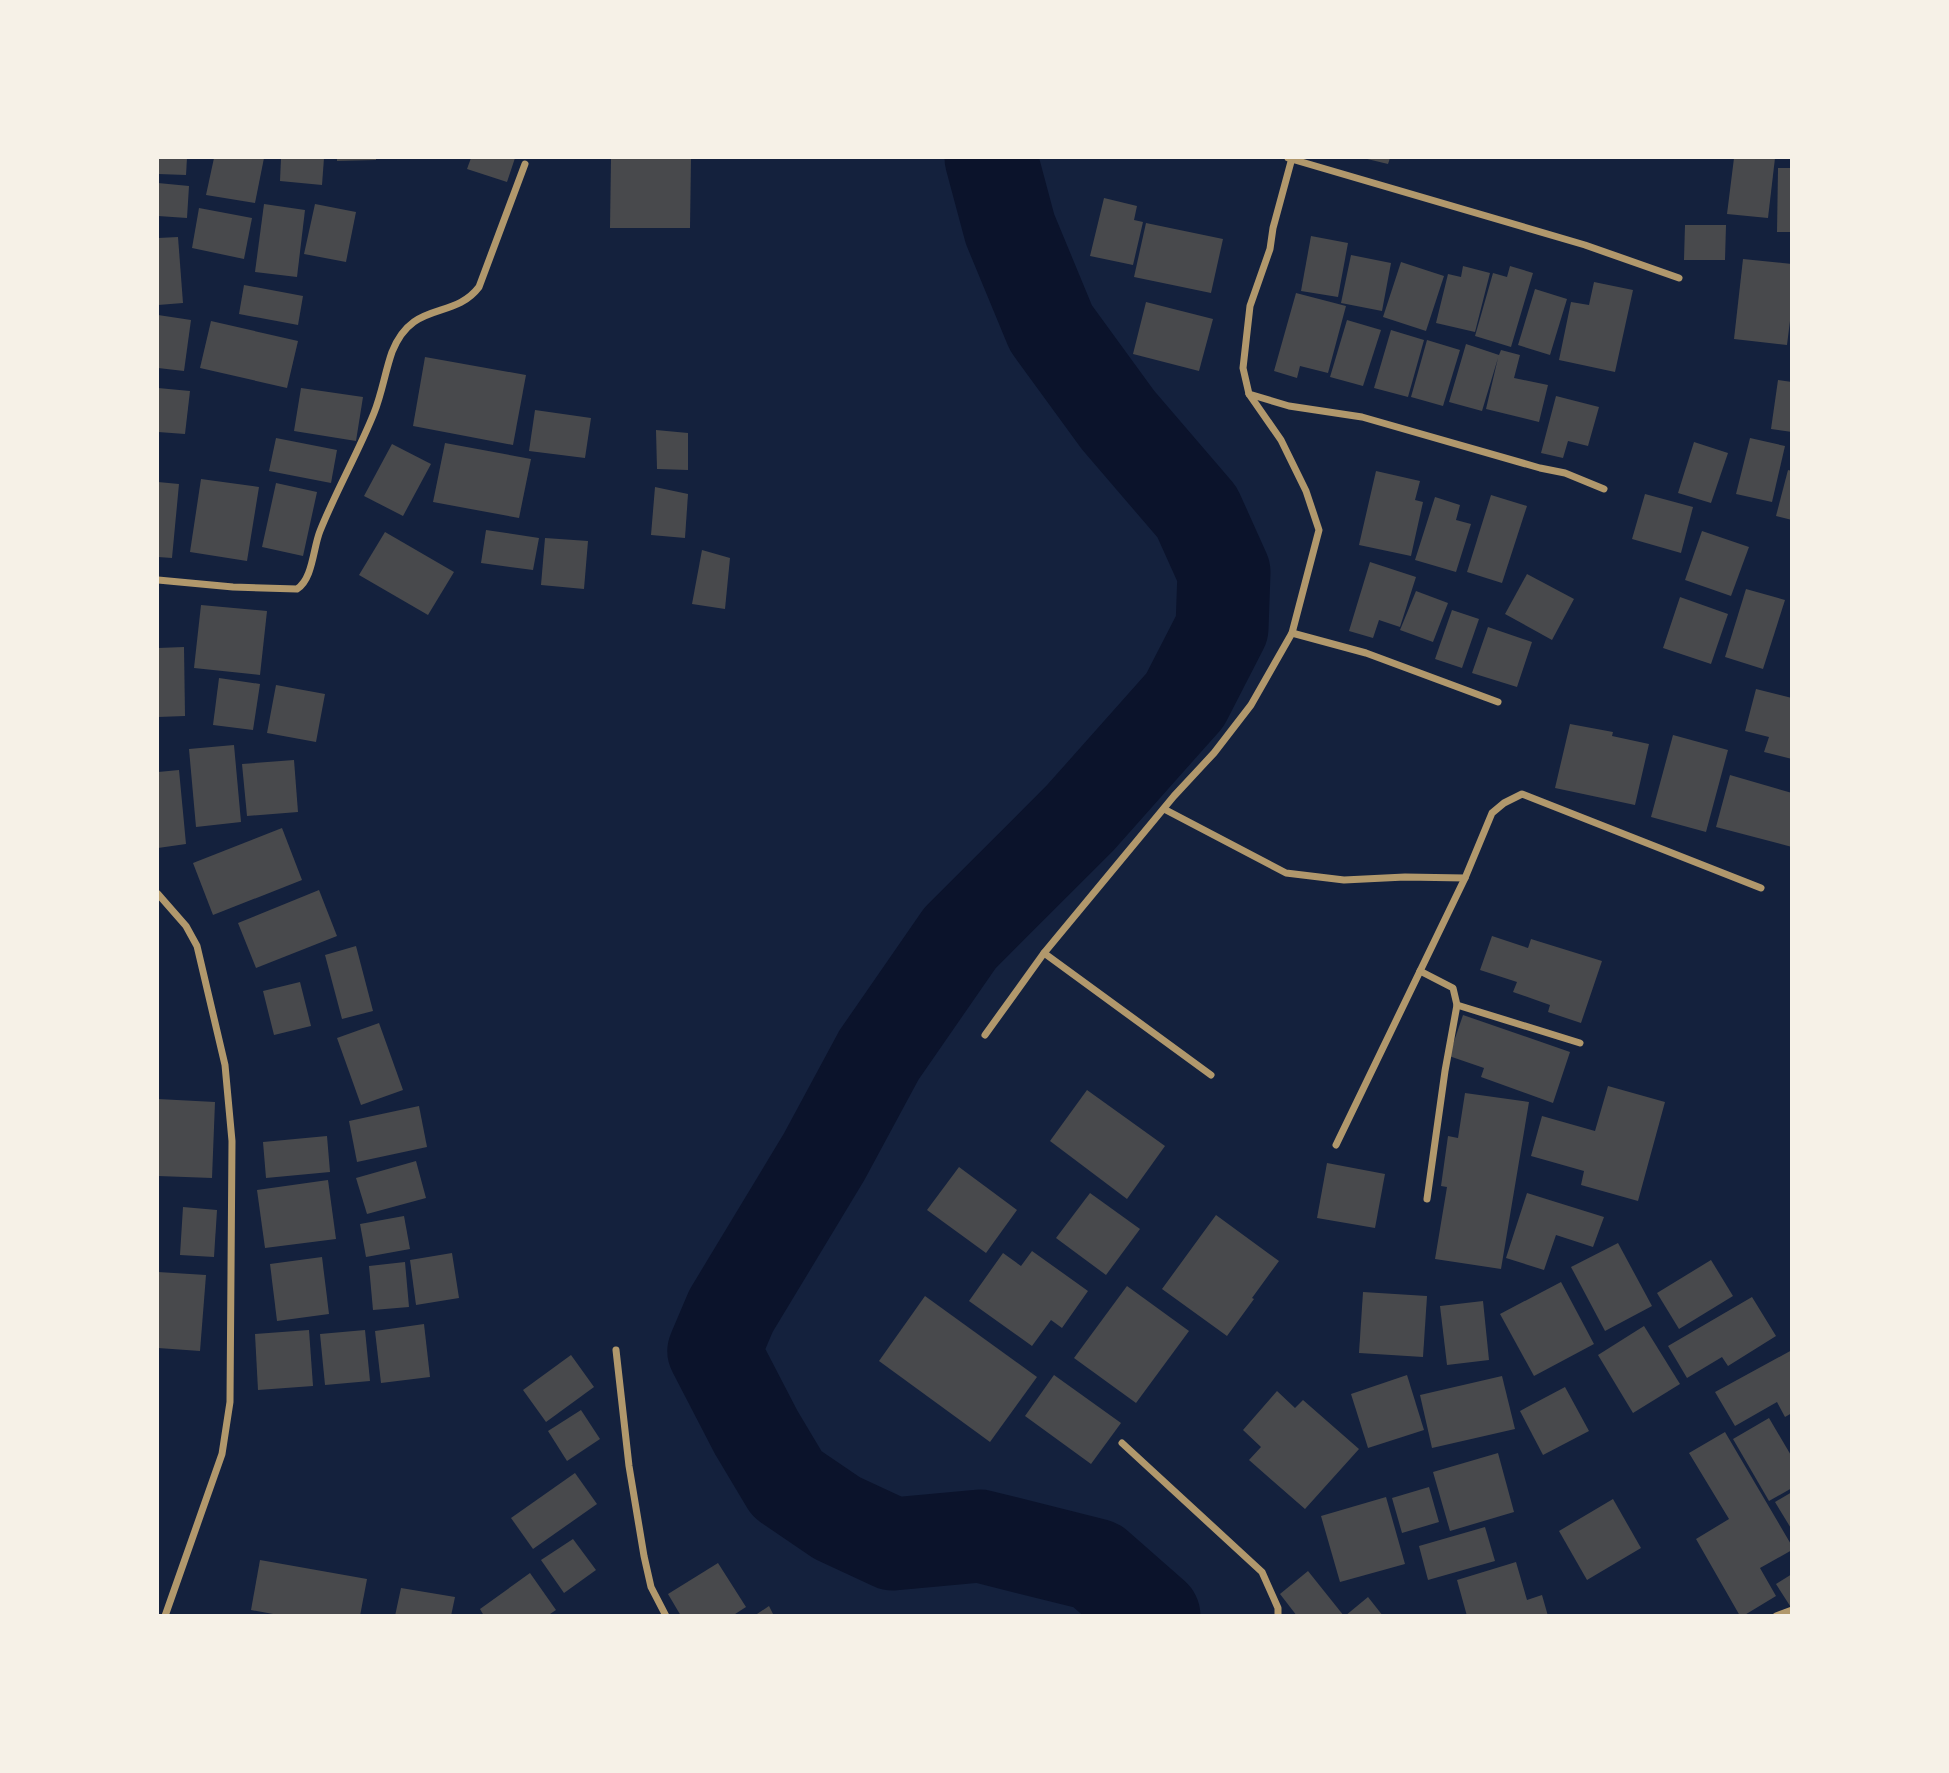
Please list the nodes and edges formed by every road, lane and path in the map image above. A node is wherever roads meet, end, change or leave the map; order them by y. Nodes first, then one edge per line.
1 (1290, 158) edge
2 (525, 164) dead end
3 (1679, 278) dead end
4 (1249, 394) junction
5 (1604, 489) dead end
6 (158, 580) edge
7 (1292, 634) junction
8 (1498, 702) dead end
9 (1164, 809) junction
10 (1465, 878) junction
11 (1761, 888) dead end
12 (158, 894) edge
13 (1044, 953) junction
14 (1420, 971) junction
15 (1457, 1005) junction
16 (985, 1035) dead end
17 (1580, 1043) dead end
18 (1211, 1075) dead end
19 (1336, 1145) dead end
20 (1427, 1199) dead end
21 (616, 1350) dead end
22 (1122, 1443) dead end
23 (1791, 1610) edge
24 (1278, 1612) edge
25 (165, 1615) edge
26 (666, 1615) edge
27 (1776, 1615) edge

1 - 3 street
1 - 4 street
2 - 6 street
4 - 5 street
4 - 7 street
7 - 8 street
7 - 9 street
9 - 10 street
9 - 13 street
10 - 11 street
10 - 14 street
12 - 25 street
13 - 16 street
13 - 18 street
14 - 15 street
14 - 19 street
15 - 17 street
15 - 20 street
21 - 26 street
22 - 24 street
23 - 27 street

